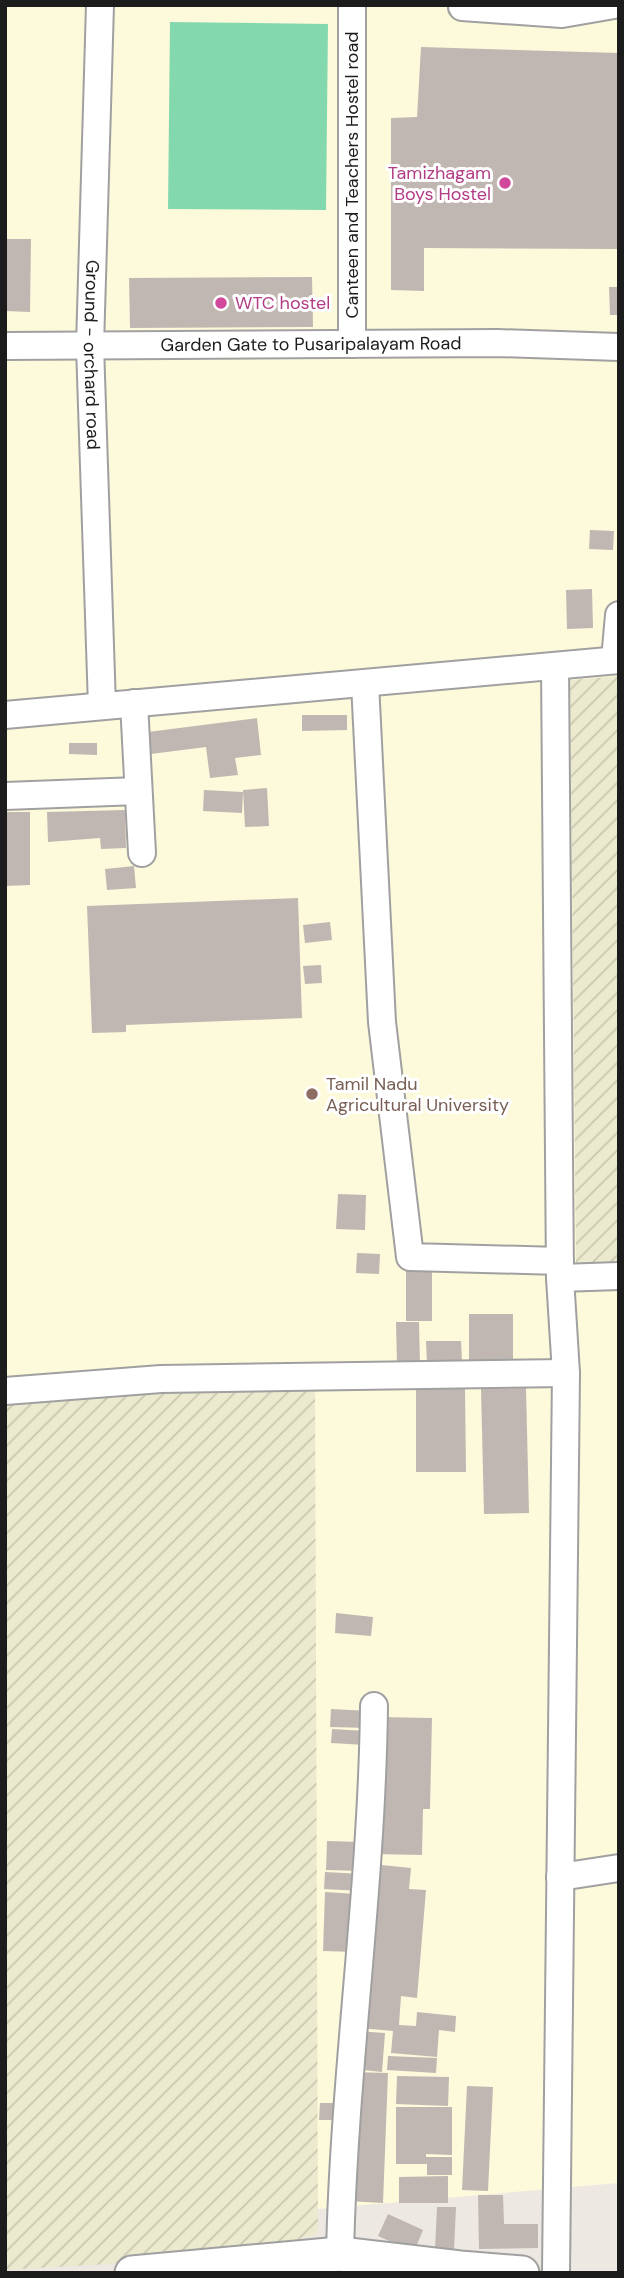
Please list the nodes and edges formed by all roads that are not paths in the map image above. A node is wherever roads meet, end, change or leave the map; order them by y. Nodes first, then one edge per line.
1 (100, 5) edge
2 (352, 5) edge
3 (614, 5) edge
4 (462, 6) edge
5 (352, 344) junction
6 (5, 346) edge
7 (90, 346) junction
8 (619, 347) edge
9 (619, 615) edge
10 (617, 660) edge
11 (555, 666) junction
12 (365, 683) junction
13 (134, 703) junction
14 (102, 706) junction
15 (5, 715) edge
16 (138, 791) junction
17 (5, 796) edge
18 (142, 853) dead end
19 (560, 1269) junction
20 (619, 1276) edge
21 (566, 1373) junction
22 (5, 1391) edge
23 (374, 1706) dead end
24 (619, 1868) edge
25 (560, 1877) junction
26 (342, 2263) edge
27 (132, 2273) edge
28 (522, 2273) edge
29 (556, 2273) edge

1 - 7 street, Ground - orchard road
2 - 5 street, Canteen and Teachers Hostel road
3 - 4 street
5 - 7 street, Garden Gate to Pusaripalayam Road
5 - 8 street, Garden Gate to Pusaripalayam Road
6 - 7 street, Garden Gate to Pusaripalayam Road
7 - 14 street, Ground - orchard road
9 - 10 street
10 - 11 street
11 - 12 street
11 - 19 street
12 - 13 street
12 - 19 street
13 - 14 street
13 - 16 street
14 - 15 street
16 - 17 street
16 - 18 street
19 - 20 street
19 - 21 street
21 - 22 street
21 - 25 street
23 - 26 street
24 - 25 street
25 - 29 street
26 - 27 street
26 - 28 street

